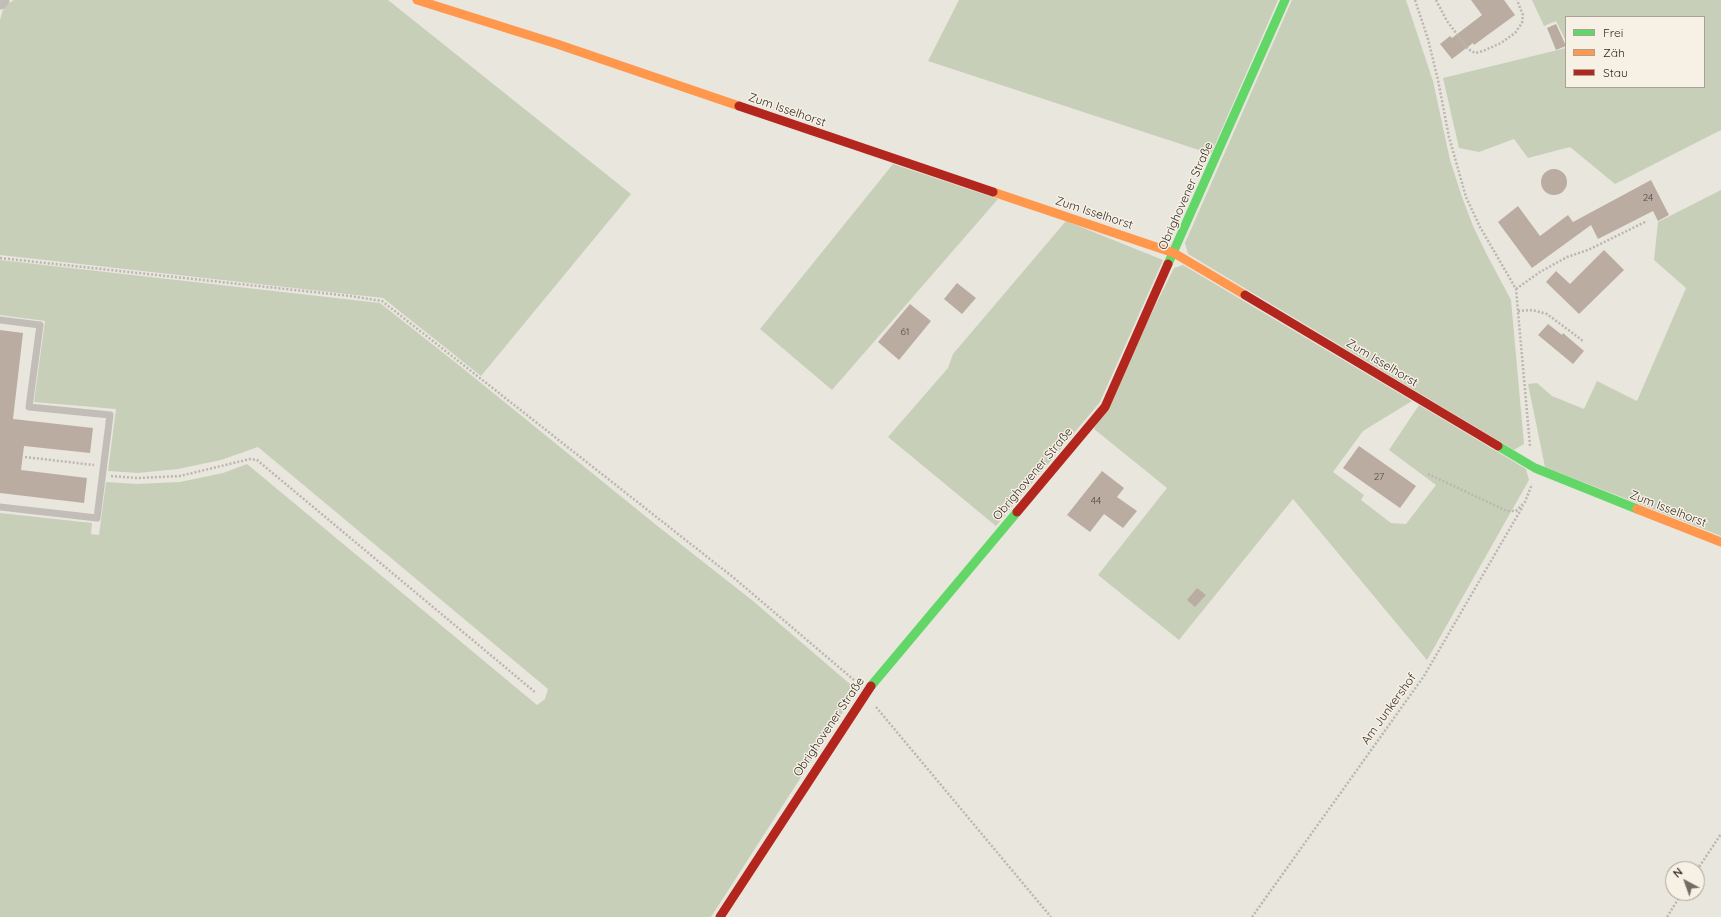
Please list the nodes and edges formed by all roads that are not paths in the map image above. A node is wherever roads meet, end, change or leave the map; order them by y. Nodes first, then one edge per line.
1 (417, 0) edge
2 (1285, 0) edge
3 (1174, 253) junction
4 (0, 320) edge
5 (0, 507) edge
6 (1721, 542) edge
7 (720, 917) edge

1 - 3 street, Zum Isselhorst
2 - 3 street, Obrighovener Straße
3 - 6 street, Zum Isselhorst
3 - 7 street, Obrighovener Straße
4 - 5 lane

